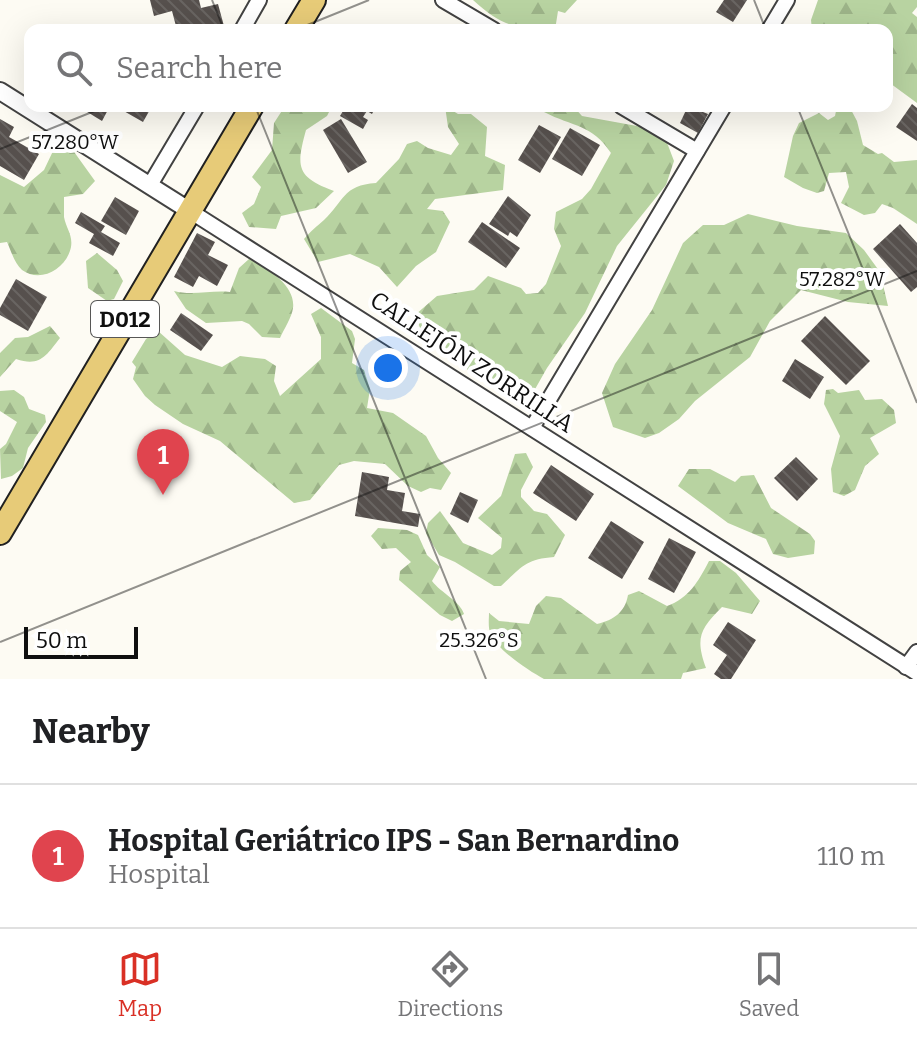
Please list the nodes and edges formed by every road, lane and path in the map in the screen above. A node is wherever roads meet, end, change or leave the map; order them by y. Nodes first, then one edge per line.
1 (259, 0) edge
2 (314, 0) edge
3 (443, 0) edge
4 (787, 0) edge
5 (245, 24) edge
6 (300, 24) edge
7 (484, 24) edge
8 (773, 24) edge
9 (0, 91) edge
10 (24, 106) edge
11 (34, 112) edge
12 (193, 112) edge
13 (248, 112) edge
14 (631, 112) edge
15 (720, 112) edge
16 (697, 151) junction
17 (150, 185) junction
18 (190, 211) junction
19 (532, 428) junction
20 (0, 533) edge
21 (917, 652) edge
22 (911, 670) edge

1 - 5 street
2 - 6 main road
3 - 7 street
4 - 8 street
9 - 10 street, CALLEJÓN ZORRILLA
11 - 17 street, CALLEJÓN ZORRILLA
12 - 17 street
13 - 18 main road, D012
14 - 16 street
15 - 16 street
16 - 19 street
17 - 18 street, CALLEJÓN ZORRILLA
18 - 19 street, CALLEJÓN ZORRILLA
18 - 20 main road, D012
19 - 22 street, CALLEJÓN ZORRILLA
21 - 22 street

